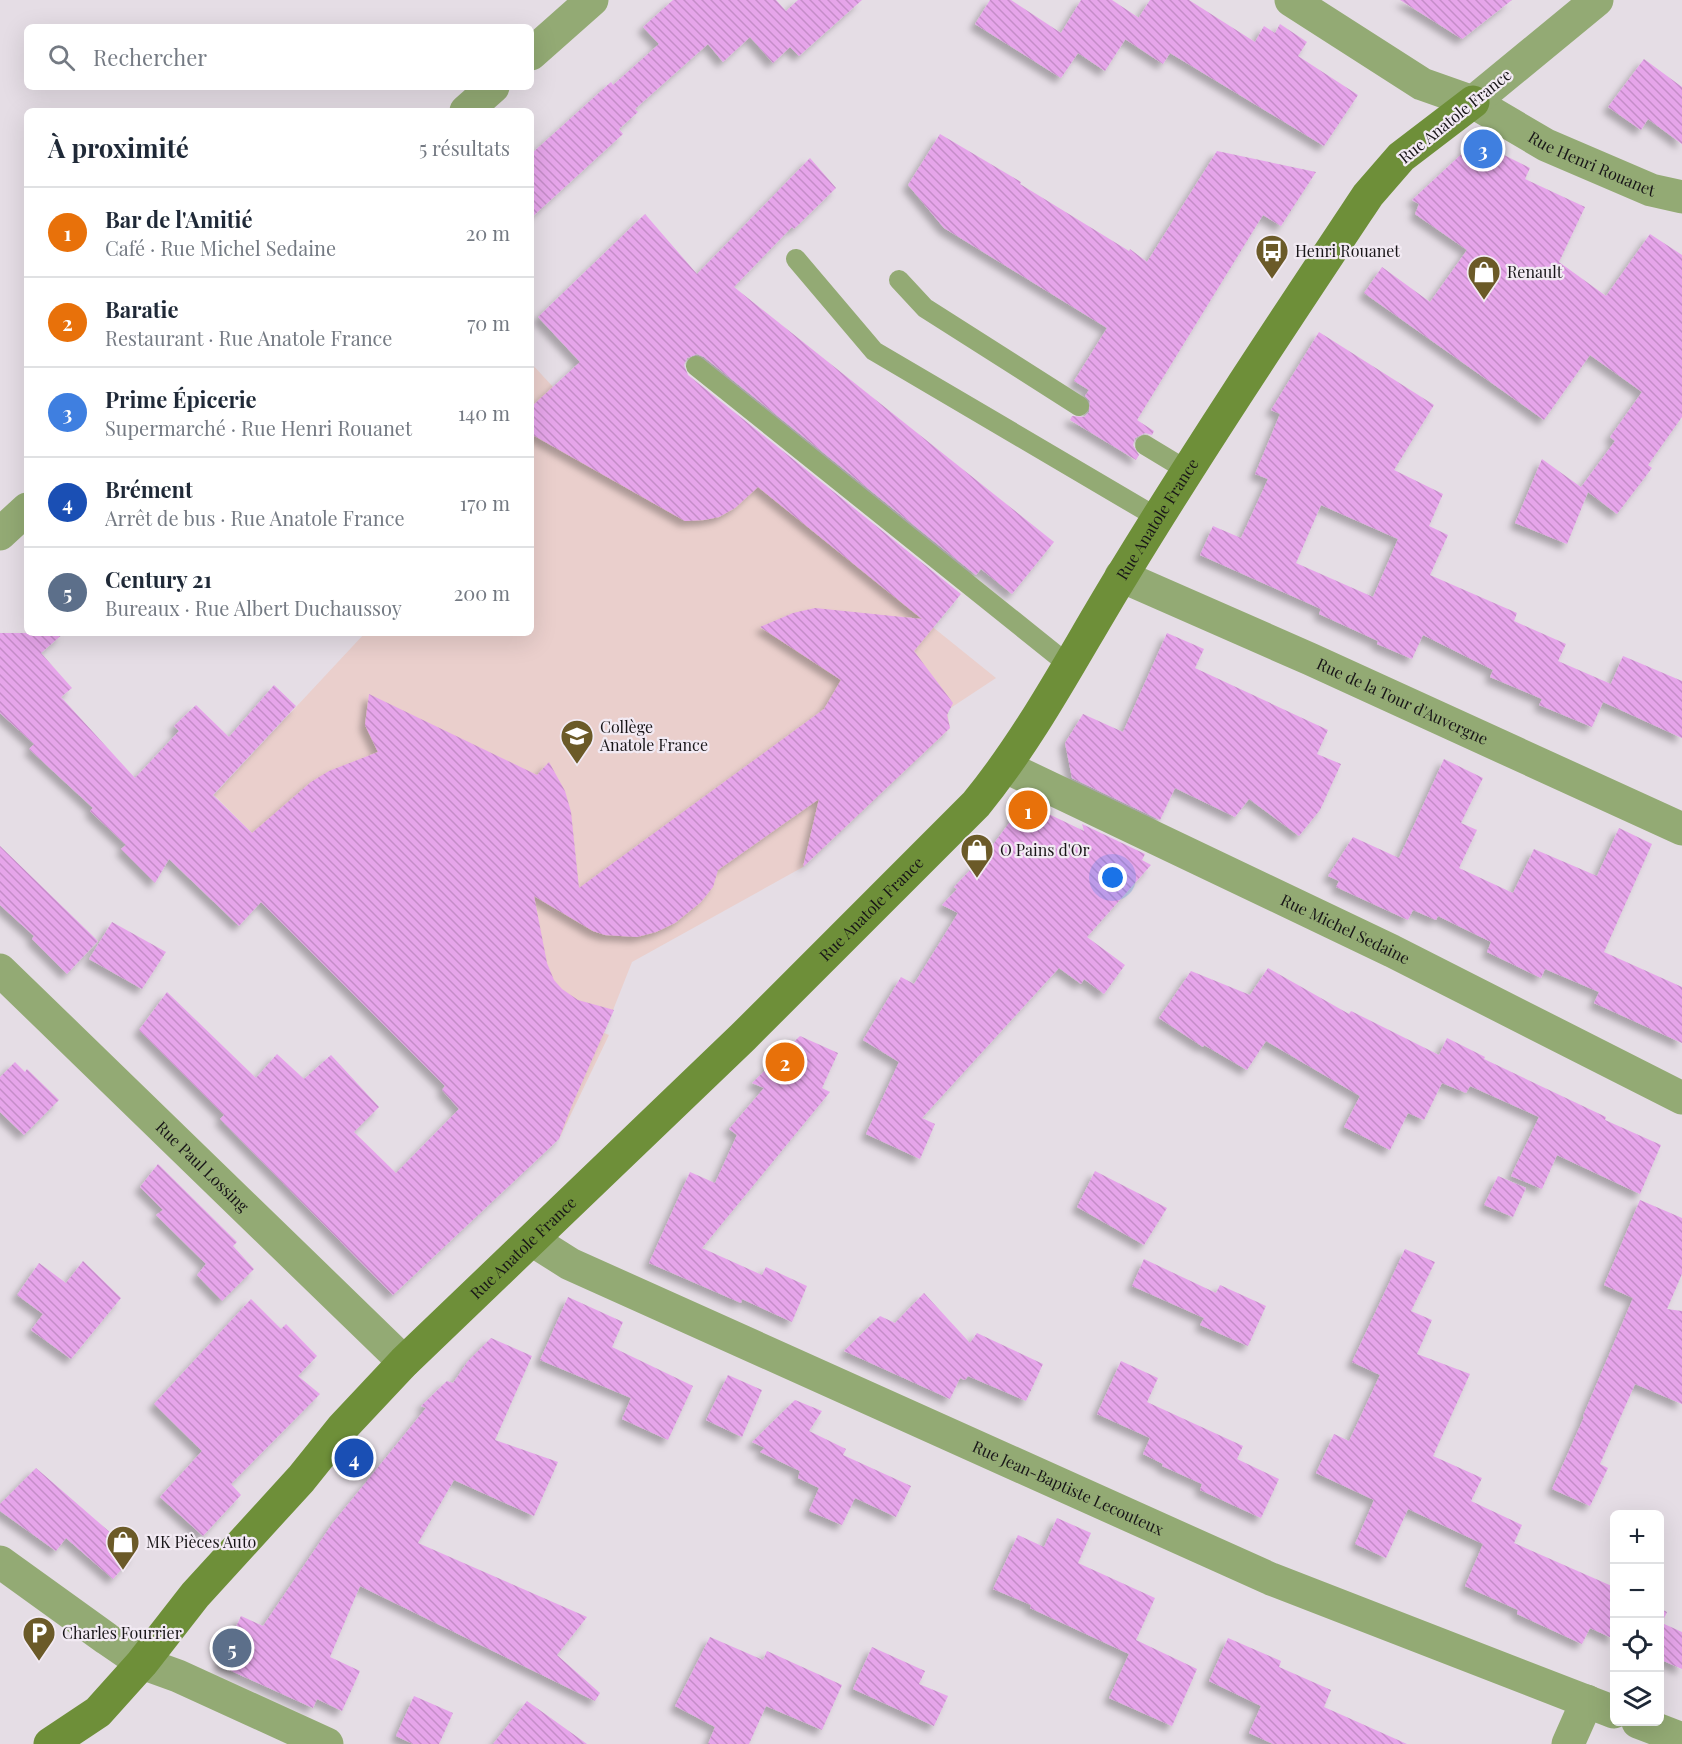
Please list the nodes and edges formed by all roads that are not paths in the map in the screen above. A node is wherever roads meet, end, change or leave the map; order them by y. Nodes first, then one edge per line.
1 (592, 0) edge
2 (1291, 0) edge
3 (1597, 0) edge
4 (534, 51) edge
5 (490, 90) edge
6 (1473, 102) junction
7 (469, 108) edge
8 (1682, 197) edge
9 (796, 259) dead end
10 (899, 280) dead end
11 (696, 366) dead end
12 (1079, 406) dead end
13 (1145, 445) dead end
14 (1188, 471) junction
15 (24, 512) edge
16 (1158, 518) junction
17 (0, 534) edge
18 (1121, 576) junction
19 (1070, 666) junction
20 (1006, 767) junction
21 (1682, 829) edge
22 (0, 970) edge
23 (1682, 1098) edge
24 (532, 1240) junction
25 (404, 1362) junction
26 (0, 1562) edge
27 (142, 1662) junction
28 (1601, 1707) edge
29 (1648, 1726) edge
30 (1682, 1739) edge
31 (50, 1744) edge
32 (327, 1744) edge
33 (1568, 1744) edge

1 - 4 street
2 - 6 street, Rue Henri Rouanet
3 - 6 street, Rue Anatole France
5 - 7 street
6 - 8 street, Rue Henri Rouanet
6 - 14 main road, Rue Anatole France
9 - 16 lane
10 - 12 lane
11 - 19 lane
13 - 14 lane
14 - 16 main road, Rue Anatole France
15 - 17 street
16 - 18 main road, Rue Anatole France
18 - 19 main road, Rue Anatole France
18 - 21 street, Rue de la Tour d'Auvergne
19 - 20 main road, Rue Anatole France
20 - 23 street, Rue Michel Sedaine
20 - 24 main road, Rue Anatole France
22 - 25 street, Rue Paul Lossing
24 - 25 main road, Rue Anatole France
24 - 28 street, Rue Jean-Baptiste Lecouteux
25 - 27 main road, Rue Anatole France
26 - 27 street
27 - 31 main road, Rue Anatole France
27 - 32 street
28 - 33 street
29 - 30 street

